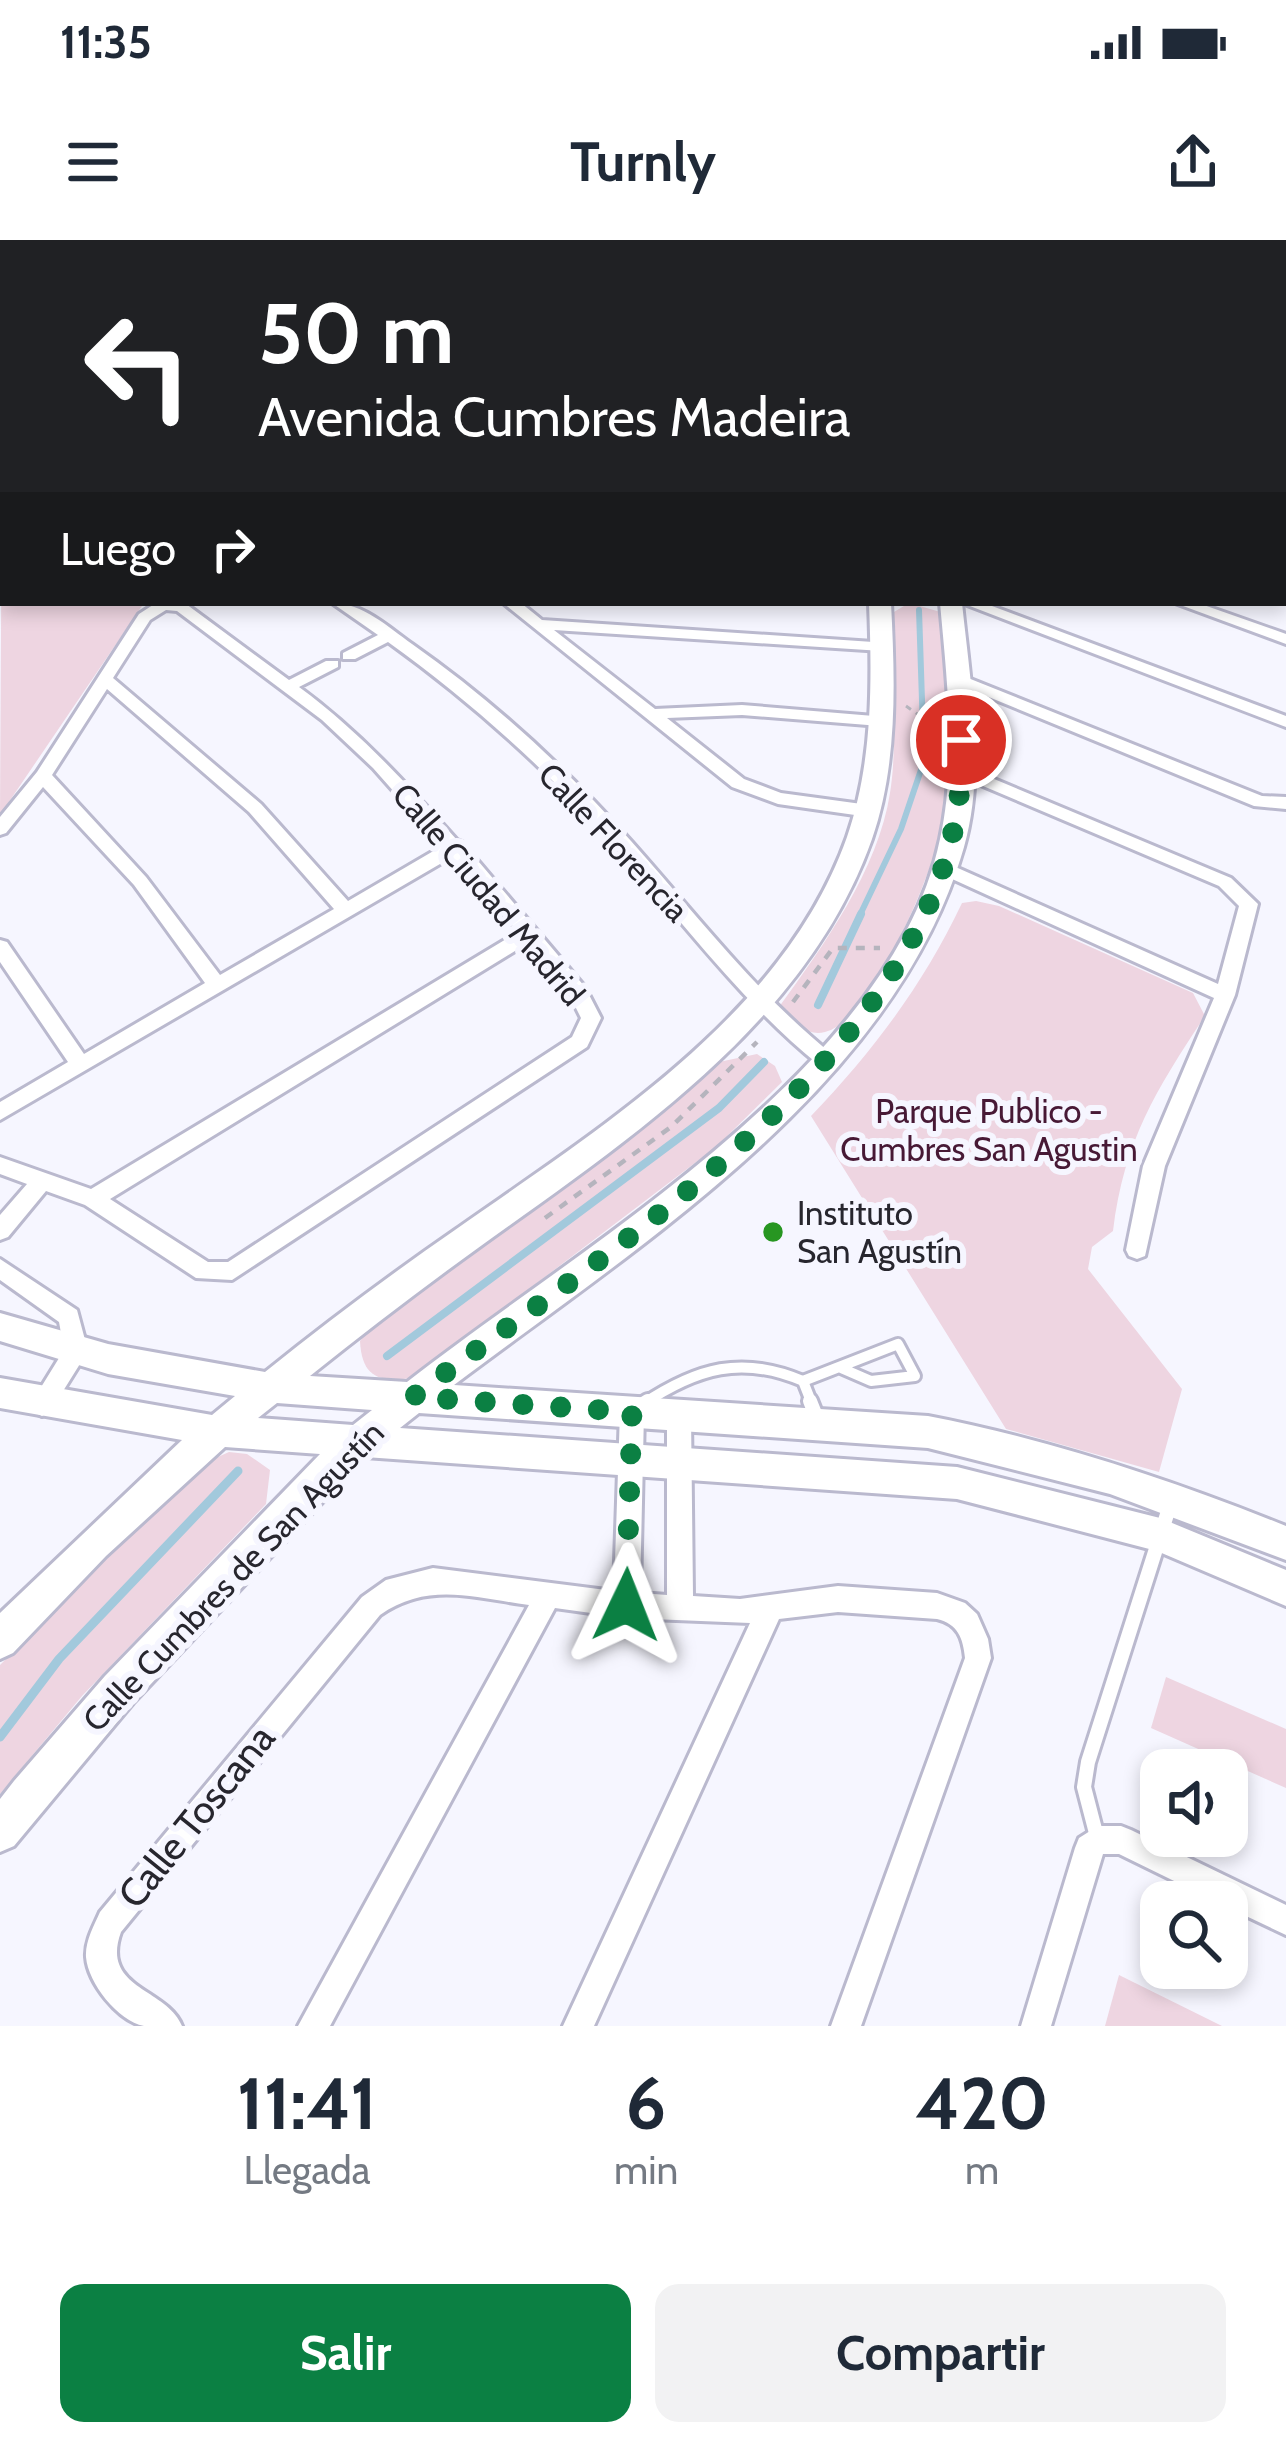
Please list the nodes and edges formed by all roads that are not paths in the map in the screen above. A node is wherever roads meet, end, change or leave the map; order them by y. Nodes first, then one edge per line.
1 (169, 606) edge
2 (172, 606) edge
3 (345, 606) edge
4 (515, 606) edge
5 (880, 606) edge
6 (951, 606) edge
7 (978, 606) edge
8 (1192, 606) edge
9 (538, 624) junction
10 (390, 635) junction
11 (1286, 639) edge
12 (882, 646) junction
13 (350, 656) dead end
14 (332, 664) dead end
15 (106, 680) junction
16 (958, 680) junction
17 (289, 686) junction
18 (651, 714) junction
19 (880, 721) junction
20 (1286, 722) edge
21 (963, 771) junction
22 (43, 776) junction
23 (1286, 803) edge
24 (869, 811) junction
25 (0, 829) edge
26 (456, 846) junction
27 (945, 869) junction
28 (346, 911) junction
29 (530, 933) junction
30 (0, 947) edge
31 (217, 985) junction
32 (1225, 994) junction
33 (758, 1005) junction
34 (826, 1060) junction
35 (81, 1065) junction
36 (0, 1112) edge
37 (0, 1165) edge
38 (42, 1180) junction
39 (93, 1199) junction
40 (0, 1231) edge
41 (1137, 1250) dead end
42 (0, 1268) edge
43 (0, 1327) edge
44 (76, 1351) junction
45 (841, 1367) junction
46 (803, 1381) junction
47 (273, 1388) junction
48 (0, 1393) edge
49 (413, 1397) junction
50 (42, 1405) junction
51 (632, 1412) junction
52 (680, 1415) junction
53 (818, 1424) junction
54 (216, 1431) junction
55 (358, 1442) junction
56 (630, 1457) junction
57 (679, 1461) junction
58 (1173, 1496) junction
59 (1160, 1535) junction
60 (1286, 1543) edge
61 (1286, 1588) edge
62 (549, 1594) junction
63 (626, 1605) junction
64 (680, 1608) junction
65 (771, 1608) junction
66 (0, 1640) edge
67 (0, 1832) edge
68 (1098, 1840) junction
69 (1286, 1919) edge
70 (167, 2026) edge
71 (313, 2026) edge
72 (578, 2026) edge
73 (846, 2026) edge
74 (1036, 2026) edge

1 - 15 street, Calle Ciudad Madrid
2 - 17 street, Calle Ciudad Madrid
3 - 10 street, Calle Florencia
4 - 9 street
5 - 12 street
6 - 16 street, Calle Cumbres de San Agustín
7 - 20 street
8 - 11 street
9 - 12 street
9 - 18 street
10 - 13 street
10 - 33 street, Calle Florencia
12 - 19 street
14 - 17 street
15 - 22 street, Calle Ciudad Madrid
15 - 28 street
16 - 21 street, Calle Cumbres de San Agustín
16 - 23 street
17 - 26 street, Calle Ciudad Madrid
18 - 19 street
18 - 24 street
19 - 24 street
21 - 27 street, Calle Cumbres de San Agustín
21 - 32 street
22 - 25 street, Calle Ciudad Madrid
22 - 31 street
24 - 33 street
26 - 28 street
26 - 29 street, Calle Ciudad Madrid
27 - 32 street
27 - 34 street, Calle Cumbres de San Agustín
28 - 31 street
29 - 39 street
29 - 39 street, Calle Ciudad Madrid
30 - 35 street
31 - 35 street
32 - 41 street
33 - 34 street, Calle Florencia
33 - 47 street
34 - 49 street, Calle Cumbres de San Agustín
35 - 36 street
37 - 38 street, Calle Ciudad Madrid
38 - 39 street, Calle Ciudad Madrid
38 - 40 street
42 - 44 street
43 - 44 street
44 - 47 street
44 - 50 street
45 - 45 lane
45 - 46 lane
46 - 51 lane
46 - 53 lane
47 - 49 street
47 - 54 street
48 - 50 street
49 - 51 street
49 - 55 street, Calle Cumbres de San Agustín
50 - 54 street
51 - 52 street
51 - 56 street
52 - 53 street
52 - 57 street
53 - 58 street
54 - 55 street
54 - 66 street
55 - 56 street
55 - 67 street, Calle Cumbres de San Agustín
56 - 57 street
56 - 63 street
57 - 59 street
57 - 64 street
58 - 59 lane
58 - 60 street
59 - 61 street
59 - 68 lane
62 - 63 street
62 - 70 street, Calle Toscana
62 - 71 street
63 - 64 street
64 - 65 street
65 - 72 street
65 - 73 street
68 - 69 street
68 - 74 street

